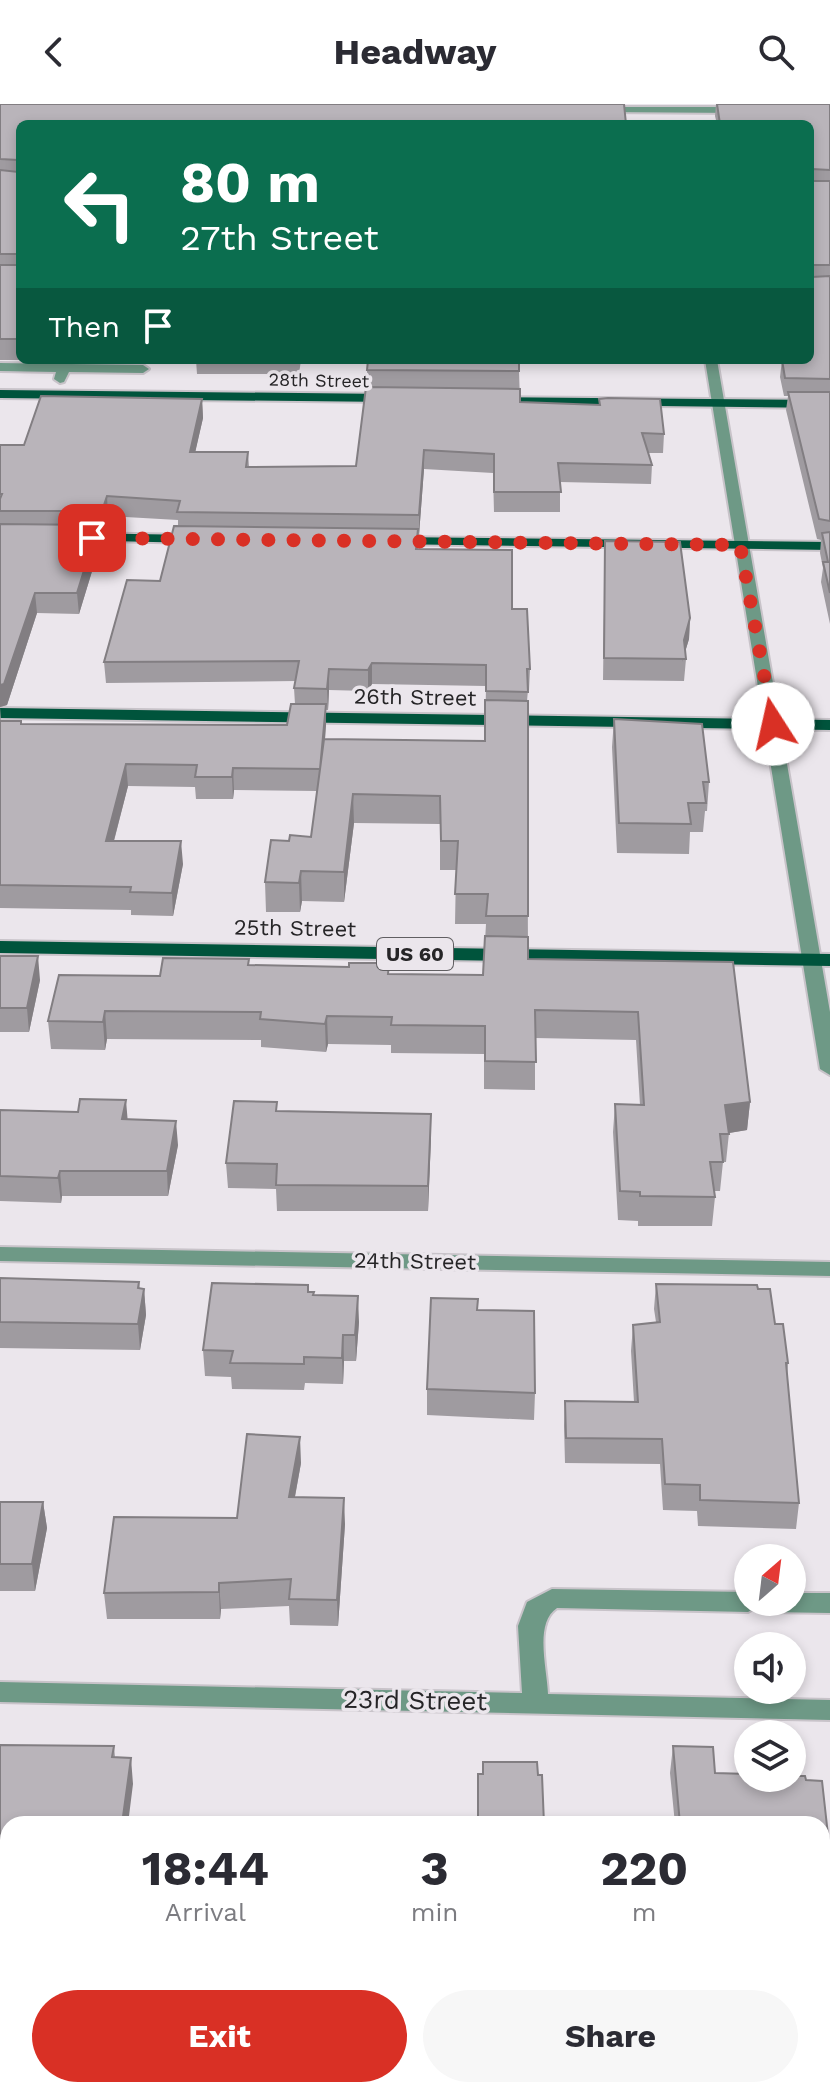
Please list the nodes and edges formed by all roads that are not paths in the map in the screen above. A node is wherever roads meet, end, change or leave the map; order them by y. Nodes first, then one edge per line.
1 (669, 107) edge
2 (580, 108) edge
3 (757, 110) edge
4 (712, 364) edge
5 (144, 365) edge
6 (0, 367) edge
7 (63, 369) edge
8 (0, 394) edge
9 (134, 395) junction
10 (398, 399) edge
11 (475, 399) edge
12 (718, 402) junction
13 (830, 404) edge
14 (63, 537) edge
15 (205, 539) edge
16 (378, 541) edge
17 (740, 545) junction
18 (830, 546) edge
19 (0, 713) edge
20 (773, 724) junction
21 (830, 725) edge
22 (0, 947) edge
23 (821, 960) edge
24 (830, 1069) edge
25 (0, 1254) edge
26 (830, 1269) edge
27 (734, 1602) edge
28 (806, 1603) edge
29 (830, 1603) edge
30 (0, 1692) edge
31 (536, 1702) junction
32 (830, 1710) edge

1 - 2 street
1 - 3 street
4 - 12 street
5 - 7 street
5 - 9 street
6 - 7 street
8 - 9 main road, 28th Street
9 - 10 main road, 28th Street
11 - 12 main road
12 - 13 main road
12 - 17 street
14 - 15 main road
16 - 17 main road
17 - 18 main road
17 - 20 street
19 - 20 main road, 26th Street
20 - 21 main road, 26th Street
20 - 23 street
22 - 23 main road, 25th Street / US 60
23 - 24 street
25 - 26 street, 24th Street
27 - 31 street
28 - 29 street
30 - 31 street, 23rd Street
31 - 32 street, 23rd Street

